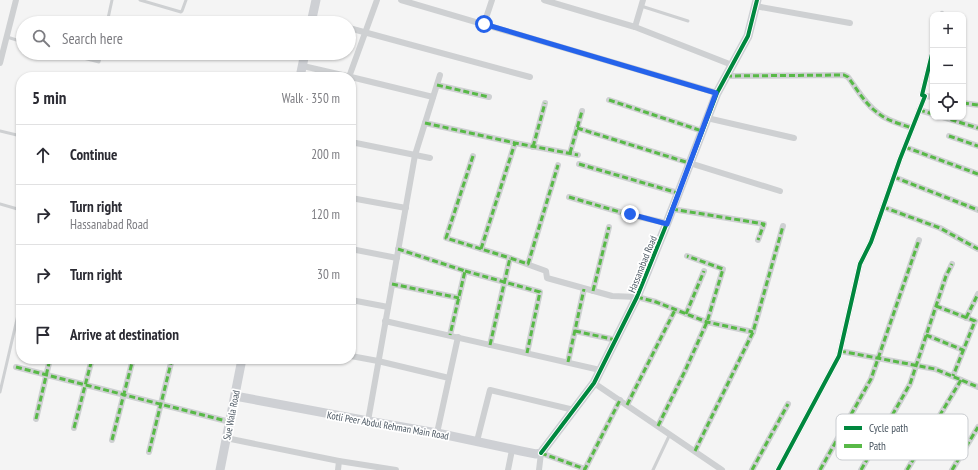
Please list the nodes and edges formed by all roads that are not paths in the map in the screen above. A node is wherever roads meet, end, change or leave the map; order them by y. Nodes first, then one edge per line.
1 (16, 0) edge
2 (112, 0) edge
3 (140, 0) edge
4 (186, 0) edge
5 (316, 0) edge
6 (377, 0) edge
7 (401, 0) edge
8 (492, 0) edge
9 (545, 0) edge
10 (642, 3) edge
11 (756, 3) edge
12 (109, 16) edge
13 (313, 16) edge
14 (688, 21) dead end
15 (850, 23) dead end
16 (484, 24) junction
17 (635, 27) junction
18 (356, 30) edge
19 (366, 32) junction
20 (7, 37) junction
21 (16, 40) edge
22 (304, 60) edge
23 (930, 62) edge
24 (0, 63) edge
25 (732, 65) junction
26 (303, 66) junction
27 (301, 72) edge
28 (329, 72) edge
29 (352, 72) edge
30 (440, 75) dead end
31 (726, 76) junction
32 (530, 77) dead end
33 (356, 78) edge
34 (437, 85) junction
35 (716, 93) junction
36 (925, 96) junction
37 (433, 97) junction
38 (489, 97) dead end
39 (930, 97) edge
40 (609, 100) dead end
41 (545, 103) dead end
42 (966, 103) edge
43 (978, 105) edge
44 (919, 110) junction
45 (582, 111) dead end
46 (930, 113) edge
47 (707, 118) junction
48 (952, 120) edge
49 (425, 124) junction
50 (577, 128) junction
51 (912, 128) junction
52 (978, 128) edge
53 (0, 131) edge
54 (702, 131) junction
55 (16, 135) edge
56 (949, 136) dead end
57 (794, 138) dead end
58 (356, 143) edge
59 (515, 144) junction
60 (533, 146) junction
61 (978, 146) edge
62 (905, 147) junction
63 (570, 153) junction
64 (415, 155) junction
65 (578, 155) dead end
66 (473, 156) dead end
67 (430, 158) dead end
68 (579, 164) dead end
69 (690, 164) junction
70 (558, 165) dead end
71 (978, 174) edge
72 (894, 177) junction
73 (780, 190) dead end
74 (678, 193) junction
75 (569, 197) dead end
76 (356, 199) edge
77 (0, 204) edge
78 (406, 208) junction
79 (883, 208) junction
80 (16, 209) edge
81 (672, 209) junction
82 (978, 210) edge
83 (667, 224) junction
84 (783, 226) dead end
85 (609, 227) dead end
86 (758, 240) dead end
87 (918, 240) dead end
88 (398, 249) junction
89 (481, 249) junction
90 (978, 249) edge
91 (356, 251) edge
92 (687, 256) dead end
93 (397, 258) junction
94 (510, 258) junction
95 (528, 264) junction
96 (952, 264) dead end
97 (465, 271) junction
98 (704, 271) dead end
99 (504, 282) junction
100 (392, 284) junction
101 (584, 288) junction
102 (593, 291) junction
103 (978, 294) edge
104 (637, 297) junction
105 (459, 298) junction
106 (356, 301) edge
107 (936, 306) junction
108 (388, 307) junction
109 (675, 310) junction
110 (686, 314) junction
111 (966, 318) junction
112 (385, 321) junction
113 (707, 322) junction
114 (16, 323) edge
115 (575, 331) junction
116 (753, 332) junction
117 (971, 332) junction
118 (450, 335) junction
119 (926, 335) junction
120 (978, 335) edge
121 (458, 337) junction
122 (616, 340) junction
123 (490, 345) junction
124 (963, 350) junction
125 (840, 351) junction
126 (527, 353) junction
127 (356, 357) edge
128 (878, 358) junction
129 (378, 361) junction
130 (568, 362) junction
131 (49, 364) edge
132 (91, 364) edge
133 (132, 364) edge
134 (171, 364) edge
135 (241, 364) edge
136 (916, 366) junction
137 (16, 367) dead end
138 (600, 370) junction
139 (46, 375) junction
140 (953, 376) junction
141 (449, 378) junction
142 (961, 380) junction
143 (594, 383) junction
144 (85, 385) junction
145 (978, 387) edge
146 (0, 392) edge
147 (124, 395) junction
148 (235, 396) junction
149 (620, 400) junction
150 (161, 404) junction
151 (788, 404) dead end
152 (627, 405) junction
153 (574, 410) junction
154 (851, 414) edge
155 (893, 414) edge
156 (941, 414) edge
157 (36, 419) dead end
158 (368, 421) junction
159 (230, 422) junction
160 (658, 426) junction
161 (978, 427) edge
162 (74, 428) dead end
163 (437, 433) junction
164 (670, 434) junction
165 (226, 438) junction
166 (112, 440) dead end
167 (477, 441) junction
168 (836, 441) edge
169 (968, 444) edge
170 (512, 450) junction
171 (694, 451) junction
172 (149, 452) dead end
173 (541, 453) junction
174 (866, 460) edge
175 (913, 460) edge
176 (958, 460) edge
177 (339, 461) junction
178 (220, 470) edge
179 (338, 470) edge
180 (394, 470) edge
181 (508, 470) edge
182 (539, 470) edge
183 (586, 470) edge
184 (653, 470) edge
185 (722, 470) edge
186 (752, 470) edge
187 (778, 470) edge
188 (820, 470) edge
189 (860, 470) edge
190 (907, 470) edge
191 (952, 470) edge

1 - 20 street
2 - 12 lane
3 - 4 lane
5 - 13 street
6 - 19 street
7 - 16 street
8 - 16 street
9 - 17 street
10 - 14 lane
10 - 17 street
11 - 15 street
11 - 25 street, Hassanabad Road
16 - 35 street
17 - 25 street
18 - 19 street
19 - 29 street
19 - 32 street
20 - 21 lane
20 - 24 street
22 - 26 street
23 - 36 street
25 - 31 street, Hassanabad Road
26 - 27 street
26 - 28 street
30 - 34 street
31 - 35 street, Hassanabad Road
31 - 51 street
33 - 37 street
34 - 37 street
34 - 38 street
35 - 47 street, Hassanabad Road
36 - 39 street
36 - 44 street
37 - 49 street
40 - 54 street
41 - 60 street
42 - 43 street
44 - 46 street
44 - 51 street
45 - 50 street
47 - 54 street, Hassanabad Road
47 - 57 street
48 - 52 street
49 - 59 street
49 - 64 street
50 - 63 street
50 - 69 street
51 - 62 street
53 - 55 lane
54 - 69 street, Hassanabad Road
56 - 61 street
58 - 64 street
59 - 60 street
59 - 89 street
60 - 63 street
62 - 71 street
62 - 72 street
63 - 65 street
64 - 67 street
64 - 78 street
66 - 89 street
68 - 74 street
69 - 73 street
69 - 74 street, Hassanabad Road
70 - 95 street
72 - 79 street
72 - 82 street
74 - 81 street, Hassanabad Road
75 - 83 street
76 - 78 street
77 - 80 lane
78 - 88 street
79 - 90 street
79 - 125 street
81 - 83 street, Hassanabad Road
81 - 86 street
83 - 104 street, Hassanabad Road
84 - 116 street
85 - 102 street
87 - 128 street
88 - 93 street
88 - 97 street
89 - 94 street
91 - 93 street
92 - 113 street
93 - 100 street
94 - 95 street
94 - 99 street
95 - 101 street
96 - 107 street
97 - 99 street
97 - 105 street
98 - 110 street
99 - 123 street
99 - 126 street
100 - 105 street
100 - 108 street
101 - 102 street
101 - 115 street
102 - 104 street
103 - 111 street
104 - 109 street
104 - 122 street, Hassanabad Road
105 - 118 street
106 - 108 street
107 - 111 street
107 - 119 street
108 - 112 street
109 - 110 street
109 - 152 street
110 - 113 street
111 - 117 street
112 - 118 street
112 - 129 street
113 - 116 street
113 - 160 street
114 - 146 lane
115 - 122 street
115 - 130 street
116 - 171 street
117 - 120 street
117 - 124 street
118 - 121 street
119 - 124 street
119 - 136 street
121 - 123 street
121 - 141 street
122 - 138 street, Hassanabad Road
123 - 126 street
124 - 140 street
125 - 128 street
125 - 187 street
126 - 130 street
127 - 129 street
128 - 136 street
128 - 154 street
129 - 141 street
129 - 158 street
130 - 138 street
131 - 139 street
132 - 144 street
133 - 147 street
134 - 150 street
135 - 148 street, Sue Wala Road
136 - 140 street
136 - 155 street
137 - 139 street
138 - 143 street, Hassanabad Road
139 - 144 street
139 - 157 street
140 - 142 street
141 - 163 street
142 - 145 street
142 - 156 street
143 - 149 street
143 - 153 street, Hassanabad Road
144 - 147 street
144 - 162 street
147 - 150 street
147 - 166 street
148 - 158 street, Kotli Peer Abdul Rehman Main Road
148 - 159 street, Sue Wala Road
149 - 152 street
149 - 183 street
150 - 159 street
150 - 172 street
151 - 186 street
152 - 160 street
153 - 167 street
153 - 173 street, Hassanabad Road
158 - 163 street, Kotli Peer Abdul Rehman Main Road
159 - 165 street, Sue Wala Road
160 - 164 street
161 - 169 street
163 - 167 street, Kotli Peer Abdul Rehman Main Road
164 - 171 street
164 - 184 lane
165 - 177 street
165 - 178 street, Sue Wala Road
167 - 170 street, Kotli Peer Abdul Rehman Main Road
168 - 188 street
170 - 173 street, Kotli Peer Abdul Rehman Main Road
170 - 181 street
171 - 185 street
173 - 182 street
173 - 183 street
174 - 189 street
175 - 190 street
176 - 191 street
177 - 179 street
177 - 180 street

